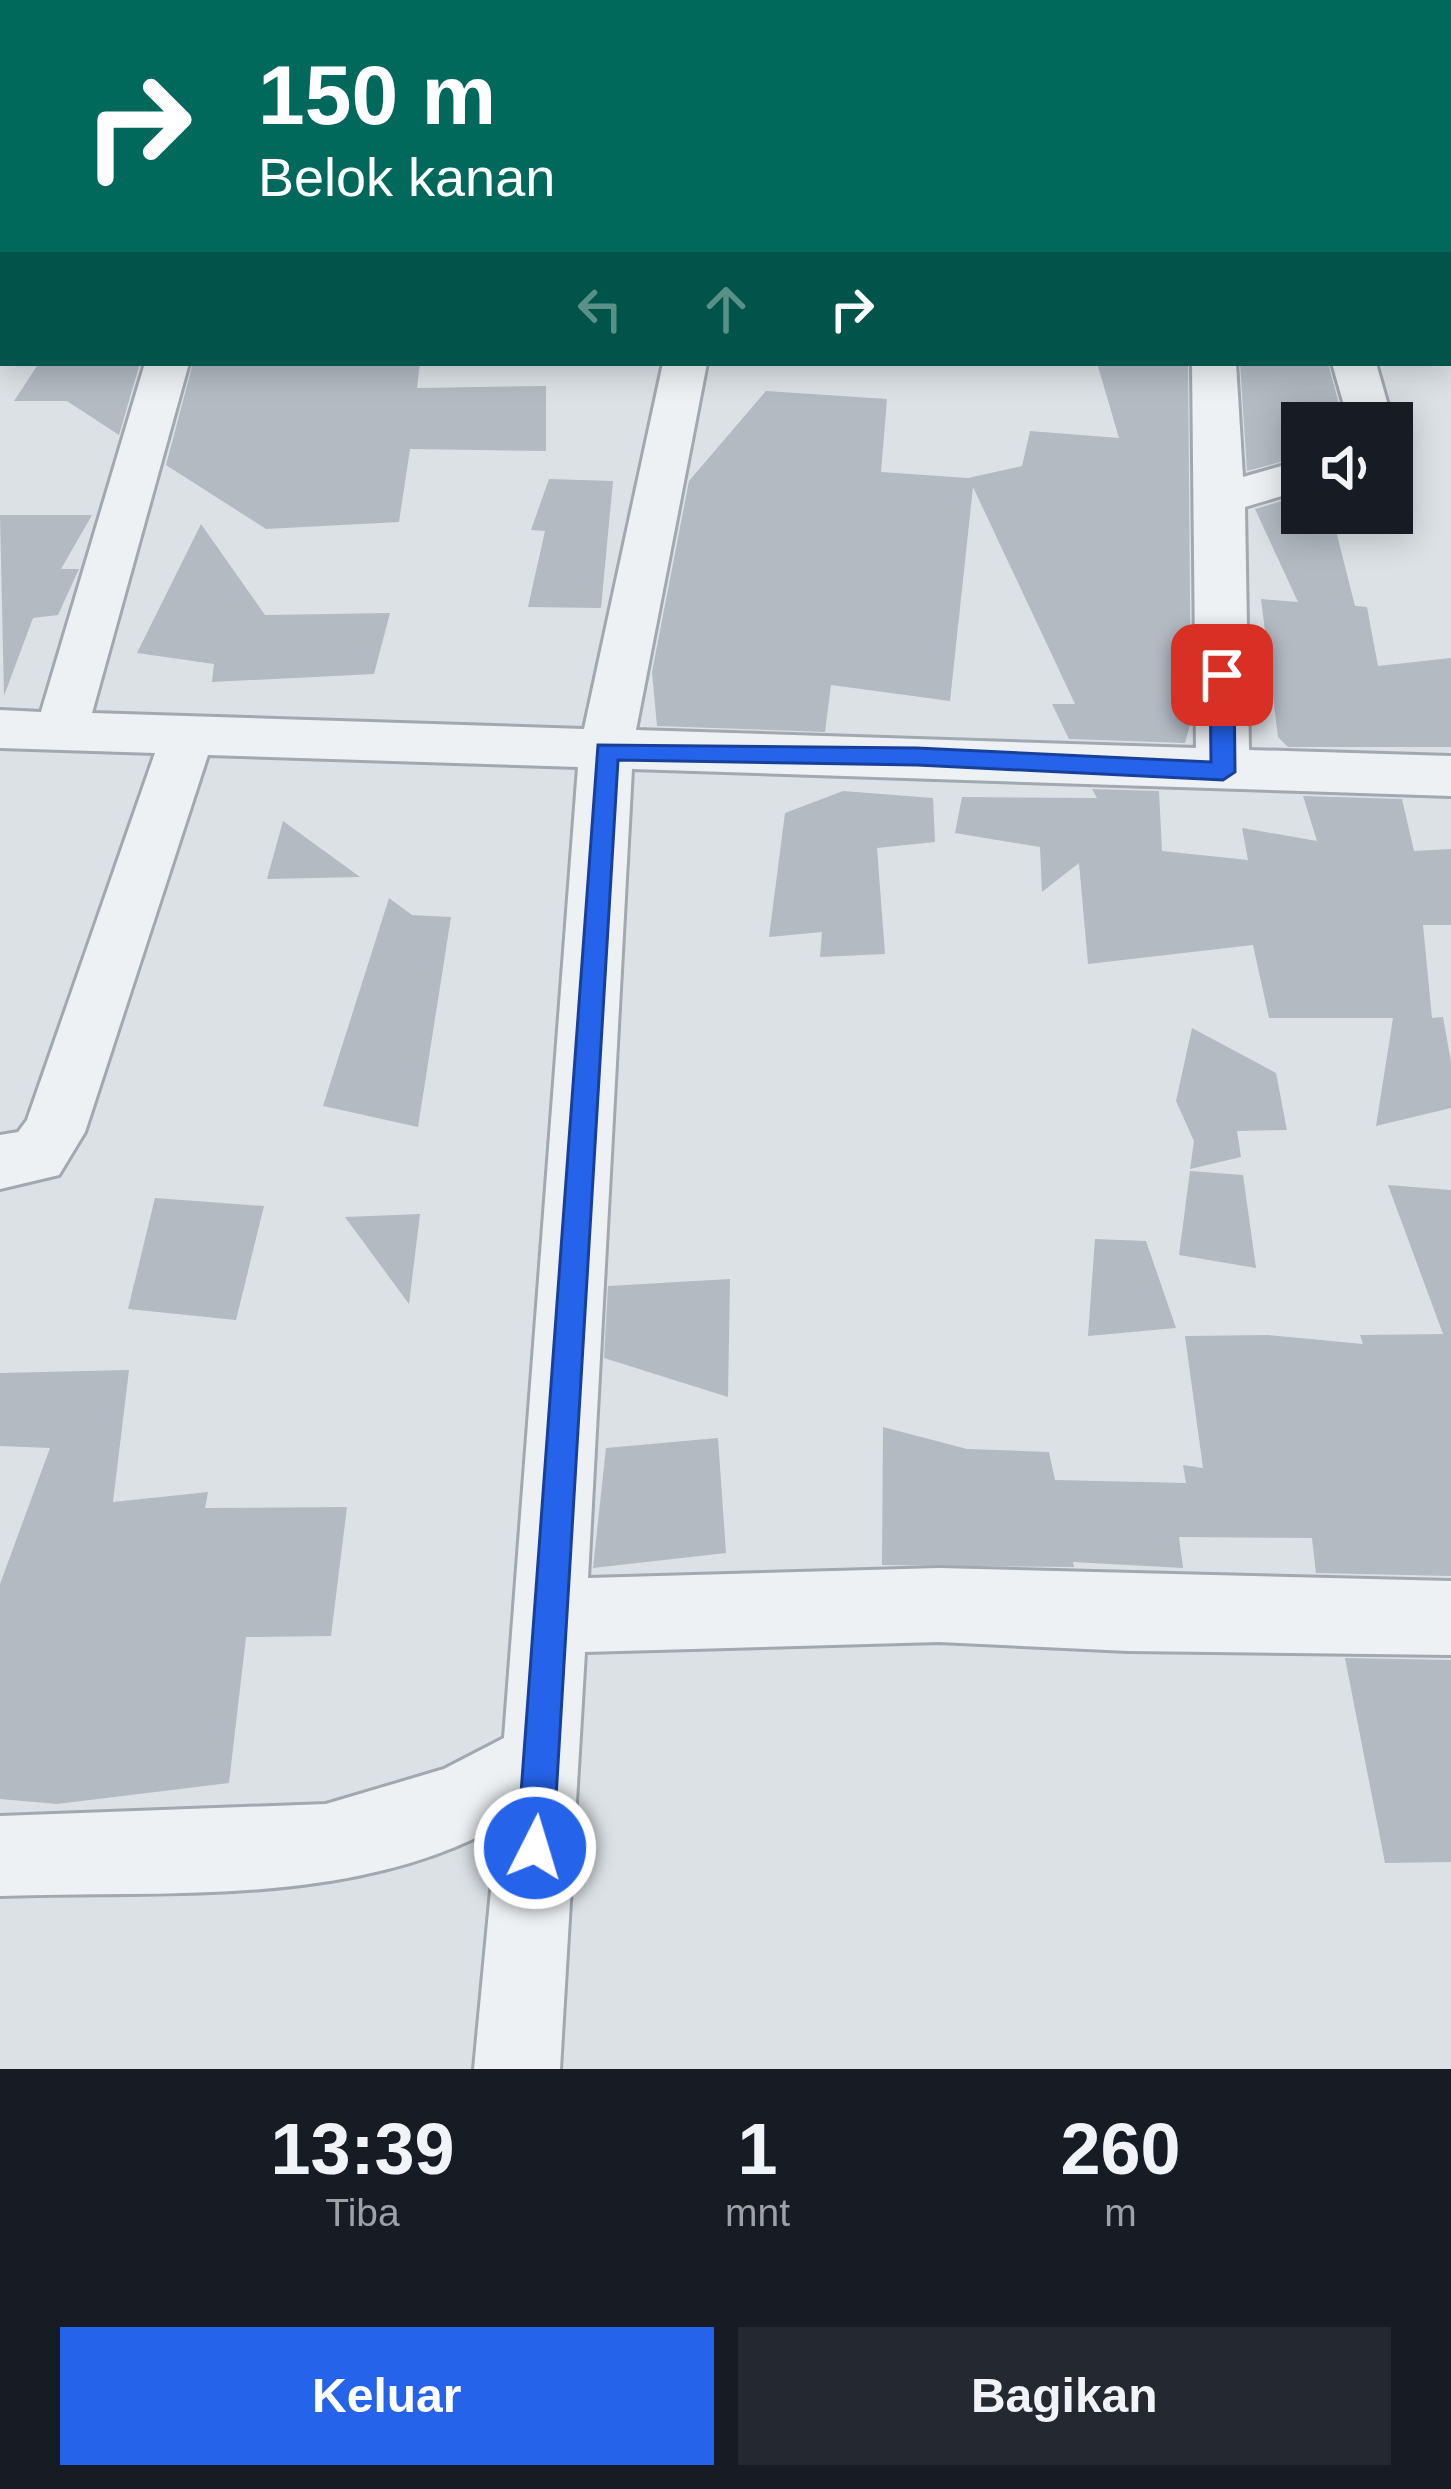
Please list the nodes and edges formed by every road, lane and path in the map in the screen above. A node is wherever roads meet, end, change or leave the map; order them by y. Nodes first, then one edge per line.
1 (166, 366) edge
2 (684, 366) edge
3 (1214, 366) edge
4 (1355, 366) edge
5 (1365, 402) edge
6 (1281, 481) edge
7 (1221, 499) junction
8 (0, 729) edge
9 (61, 731) junction
10 (187, 737) junction
11 (606, 751) junction
12 (1223, 772) junction
13 (1451, 776) edge
14 (0, 1162) edge
15 (549, 1616) junction
16 (1451, 1618) edge
17 (542, 1760) junction
18 (0, 1856) edge
19 (517, 2069) edge

1 - 9 street
2 - 11 street
3 - 7 street
4 - 5 street
6 - 7 street
7 - 12 street
8 - 9 street
9 - 10 street
10 - 11 street
10 - 14 street
11 - 12 street
11 - 15 street
12 - 13 street
15 - 16 street
15 - 17 street
17 - 18 street
17 - 19 street

